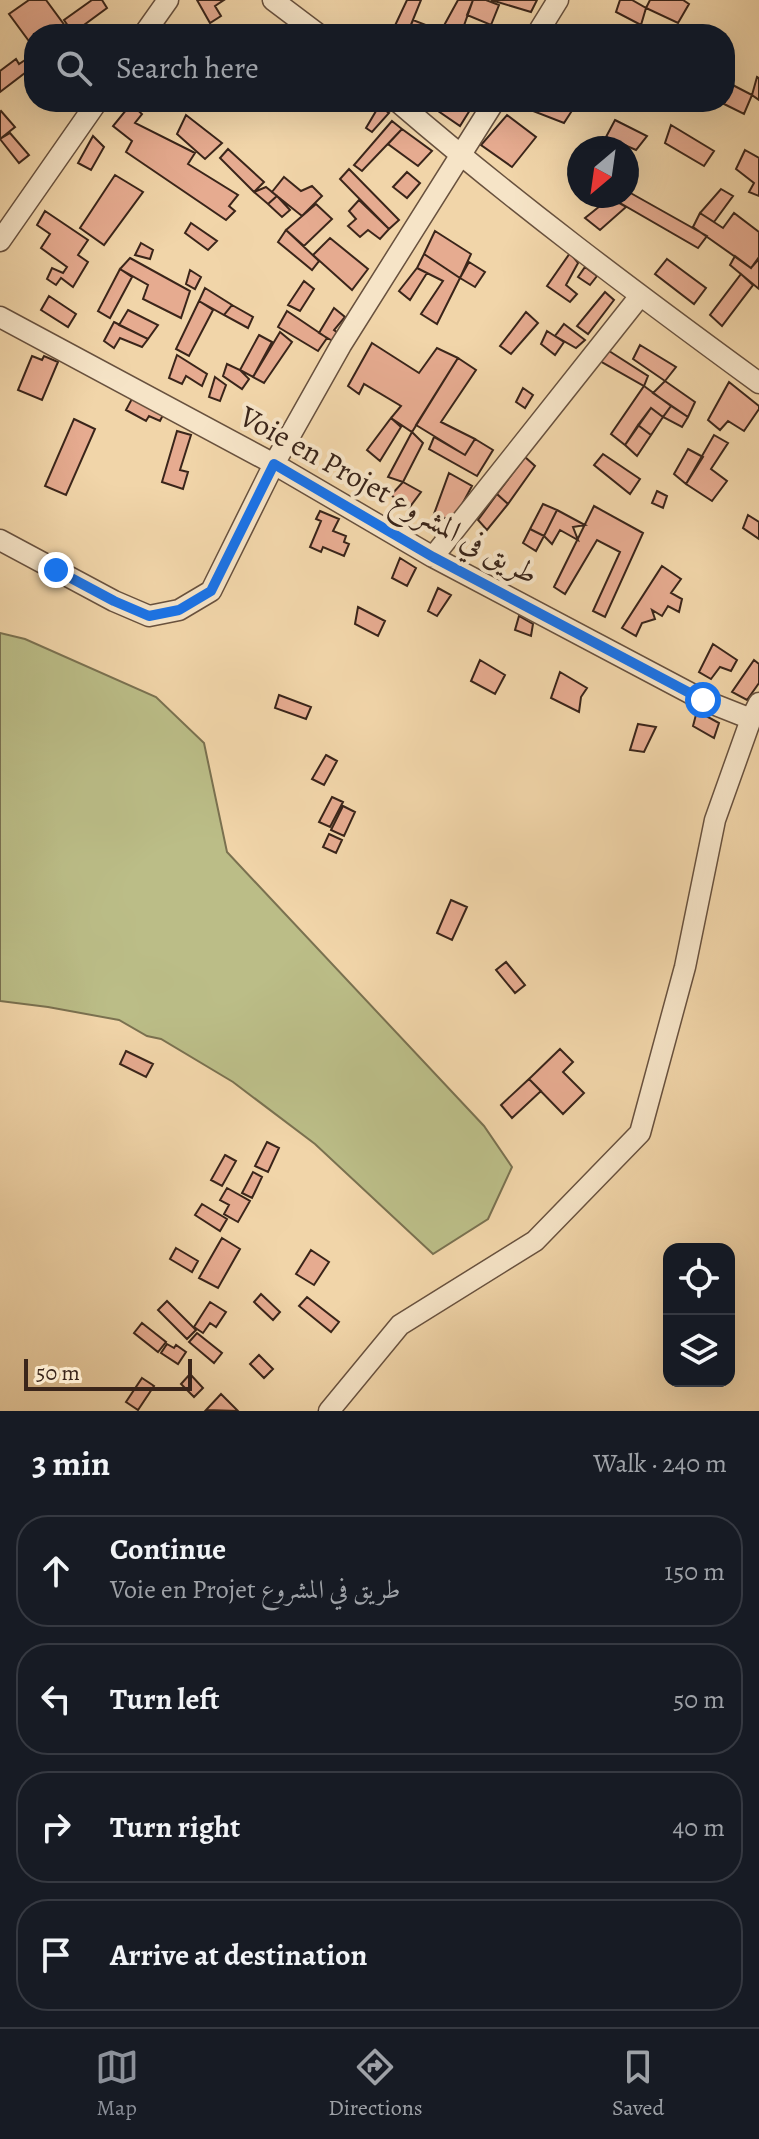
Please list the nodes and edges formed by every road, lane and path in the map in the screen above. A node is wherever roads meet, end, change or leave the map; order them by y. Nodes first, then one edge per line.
1 (168, 0) edge
2 (273, 0) edge
3 (558, 0) edge
4 (151, 24) edge
5 (305, 24) edge
6 (543, 24) edge
7 (90, 112) edge
8 (410, 112) edge
9 (488, 112) edge
10 (460, 155) junction
11 (0, 241) edge
12 (640, 296) junction
13 (0, 317) edge
14 (759, 383) edge
15 (274, 464) junction
16 (0, 540) edge
17 (433, 557) junction
18 (755, 711) edge
19 (329, 1411) edge

1 - 4 street
2 - 5 street
3 - 6 street
7 - 11 street
8 - 10 street
9 - 10 street
10 - 12 street
10 - 15 street
12 - 14 street
12 - 17 street
13 - 15 street, Voie en Projet طريق في المشروع
15 - 16 street
15 - 17 street, Voie en Projet طريق في المشروع
17 - 18 street, Voie en Projet طريق في المشروع
18 - 19 street

